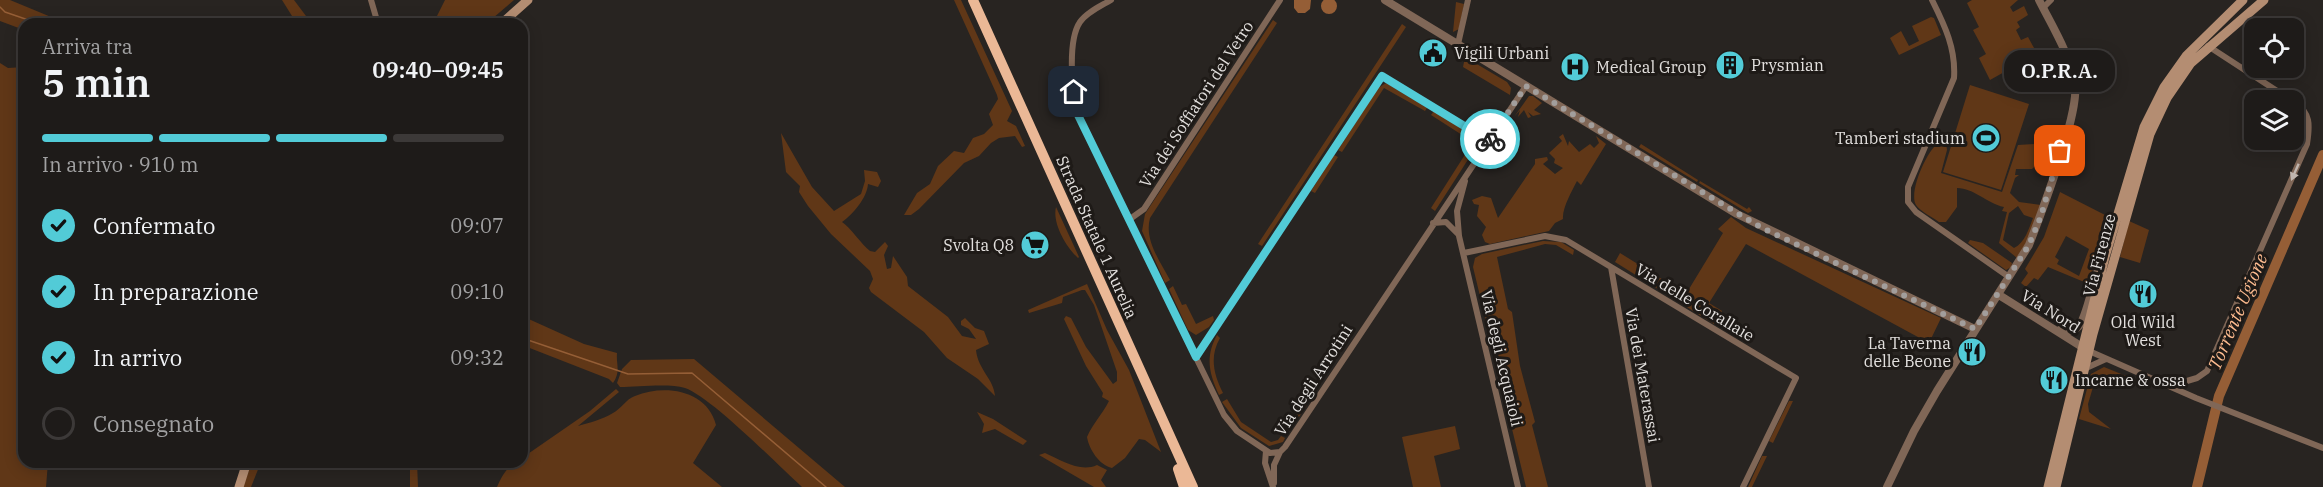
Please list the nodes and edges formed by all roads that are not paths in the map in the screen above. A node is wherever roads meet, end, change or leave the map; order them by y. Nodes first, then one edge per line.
1 (371, 0) edge
2 (528, 0) edge
3 (967, 0) edge
4 (973, 0) edge
5 (1111, 0) edge
6 (1280, 0) edge
7 (1385, 0) edge
8 (1468, 0) edge
9 (1932, 0) edge
10 (2039, 0) edge
11 (2051, 0) edge
12 (2243, 0) edge
13 (2264, 0) edge
14 (2043, 8) junction
15 (376, 18) edge
16 (508, 18) edge
17 (2222, 22) junction
18 (1458, 45) junction
19 (2208, 46) junction
20 (1526, 86) junction
21 (2275, 90) edge
22 (2304, 112) edge
23 (1489, 141) junction
24 (2304, 150) edge
25 (2304, 150) edge
26 (1467, 173) junction
27 (1130, 219) junction
28 (1433, 223) junction
29 (1459, 236) junction
30 (1464, 253) junction
31 (2104, 257) junction
32 (1611, 267) junction
33 (2009, 277) junction
34 (1999, 295) junction
35 (1975, 329) junction
36 (2056, 329) junction
37 (2085, 349) junction
38 (1196, 357) junction
39 (2106, 359) junction
40 (2084, 370) junction
41 (2170, 386) junction
42 (2323, 448) edge
43 (1266, 451) junction
44 (1280, 452) junction
45 (245, 468) edge
46 (239, 487) edge
47 (1185, 487) edge
48 (1193, 487) edge
49 (1274, 487) edge
50 (1518, 487) edge
51 (1649, 487) edge
52 (1743, 487) edge
53 (1887, 487) edge
54 (2048, 487) edge
55 (2056, 487) edge

1 - 15 street
2 - 16 main road
3 - 47 highway, Strada Statale 1 Aurelia
4 - 48 highway, Strada Statale 1 Aurelia
5 - 27 street, Via degli Arrotini
6 - 27 street, Via dei Soffiatori del Vetro
7 - 18 street
8 - 18 street
9 - 33 street
10 - 14 street
11 - 14 street
12 - 17 main road, Via Firenze
13 - 19 main road, Via Firenze
14 - 33 street
17 - 19 street, Via Firenze
17 - 31 main road, Via Firenze
18 - 20 street
19 - 21 street
19 - 37 main road, Via Firenze
20 - 23 street, Via degli Arrotini
20 - 35 street
22 -> 24 street
23 - 26 street, Via degli Arrotini
23 - 38 street
25 -> 41 street
26 - 28 street, Via degli Arrotini
26 - 29 street, Via degli Acquaioli
27 - 38 street, Via degli Arrotini
28 - 29 street, Via degli Acquaioli
28 - 44 street, Via degli Arrotini
29 - 30 street, Via degli Acquaioli
30 - 32 street, Via delle Corallaie
30 - 50 street, Via degli Acquaioli
31 - 36 street, Via Firenze
31 - 37 main road, Via Firenze
32 - 51 street, Via dei Materassai
32 - 52 street, Via delle Corallaie
33 - 34 street
34 - 35 street
34 - 36 street, Via Nord
35 - 53 street
36 - 37 street, Via Nord
37 - 39 street
37 - 40 main road, Via Firenze
37 - 54 main road, Via Firenze
38 - 43 street, Via degli Arrotini
39 - 40 street
39 - 41 street
40 - 55 main road, Via Firenze
41 - 42 street
43 - 44 street, Via degli Arrotini
43 - 49 street
44 - 49 street
45 - 46 main road

